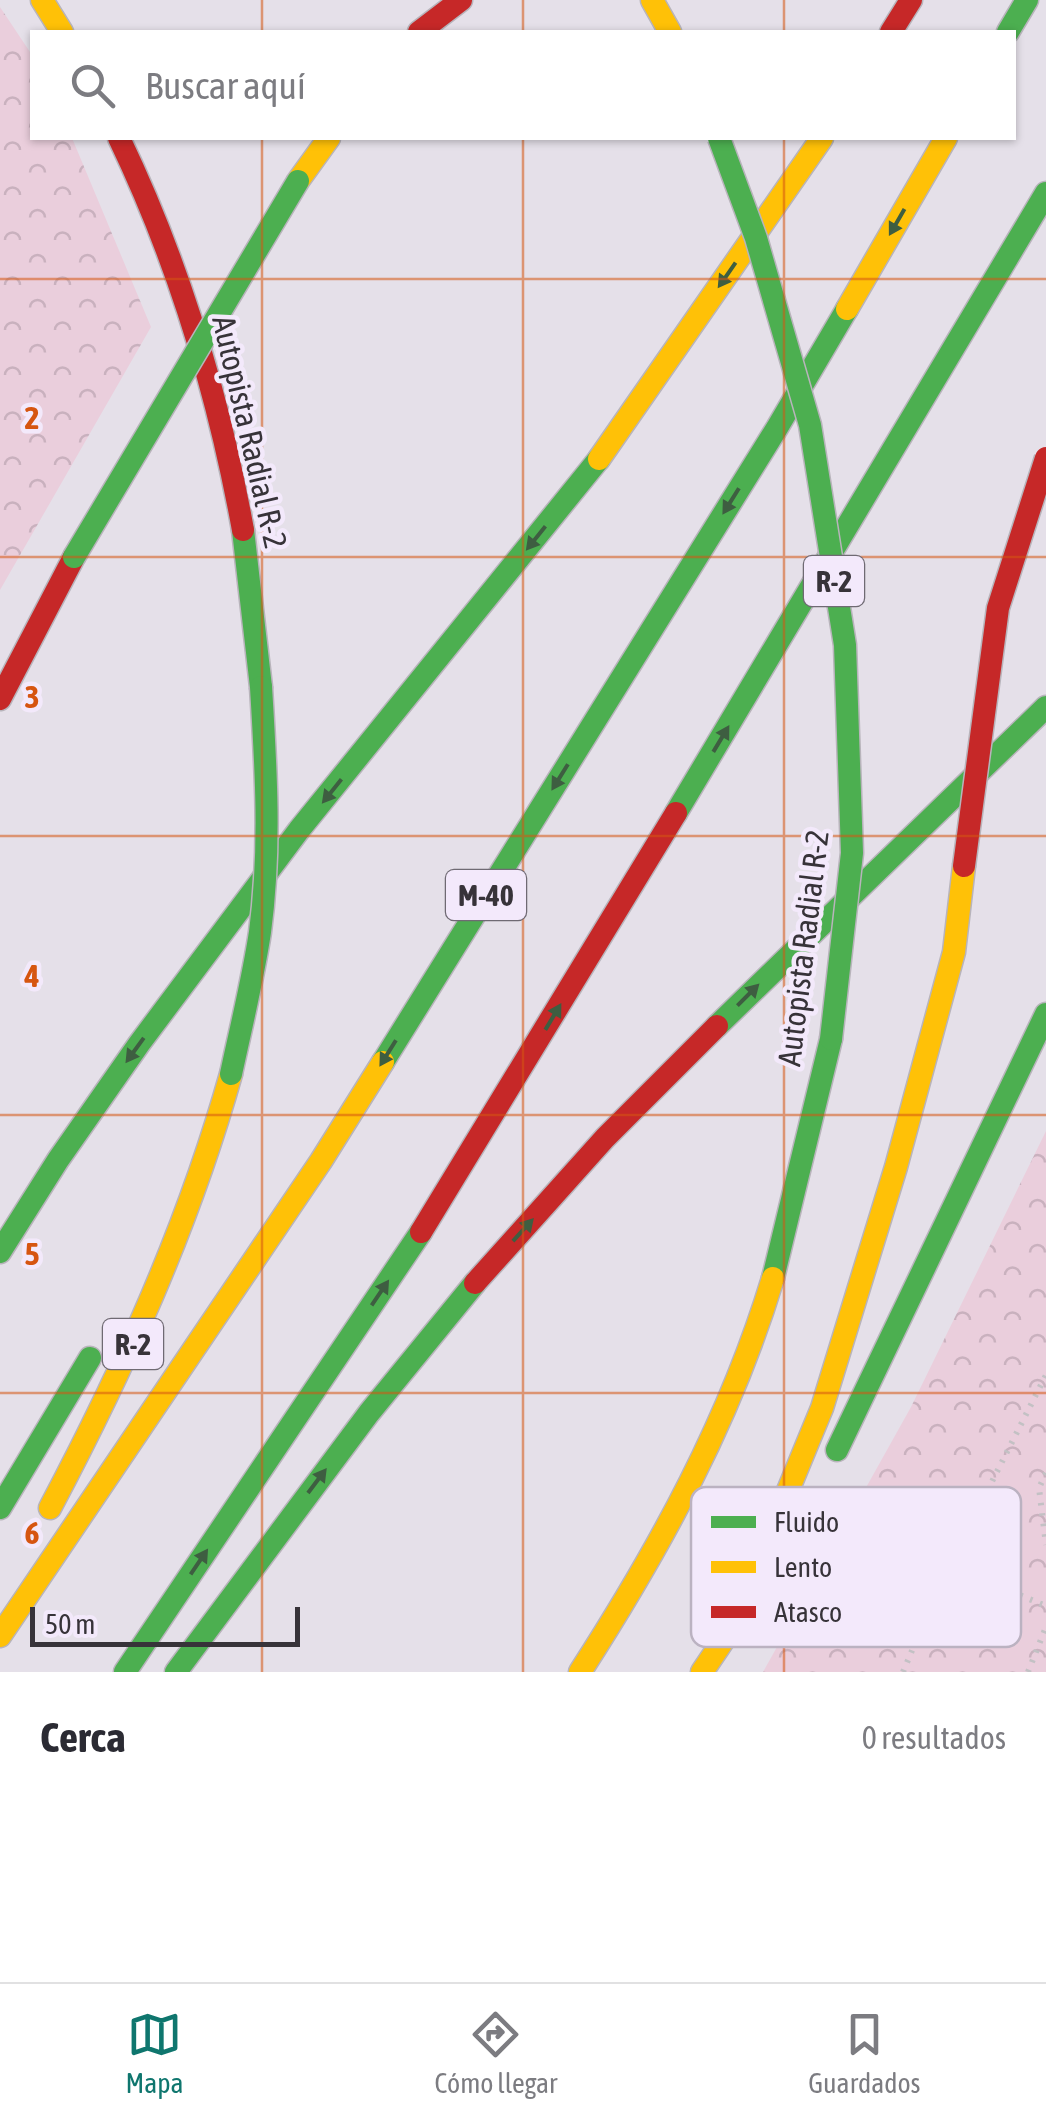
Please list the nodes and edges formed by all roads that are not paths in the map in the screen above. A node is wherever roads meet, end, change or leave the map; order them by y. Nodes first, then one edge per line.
1 (42, 0) edge
2 (461, 0) edge
3 (652, 0) edge
4 (911, 0) edge
5 (1026, 0) edge
6 (61, 30) edge
7 (422, 30) edge
8 (669, 30) edge
9 (891, 30) edge
10 (1009, 30) edge
11 (120, 140) edge
12 (328, 140) edge
13 (720, 140) edge
14 (821, 140) edge
15 (945, 140) edge
16 (1046, 194) edge
17 (1046, 458) edge
18 (261, 687) junction
19 (0, 699) edge
20 (1046, 707) edge
21 (222, 1008) dead end
22 (1046, 1014) edge
23 (0, 1252) edge
24 (99, 1338) dead end
25 (827, 1469) dead end
26 (789, 1487) edge
27 (0, 1508) edge
28 (36, 1533) dead end
29 (18, 1567) dead end
30 (0, 1600) edge
31 (0, 1636) edge
32 (719, 1647) edge
33 (125, 1672) edge
34 (176, 1672) edge
35 (580, 1672) edge
36 (702, 1672) edge

1 - 6 highway
2 - 7 highway
3 - 8 highway
4 - 9 highway
5 - 10 highway
11 - 18 highway, Autopista Radial R-2 / R-2
12 - 19 highway, bridge
13 - 35 highway, Autopista Radial R-2 / R-2, bridge
14 -> 23 highway
15 -> 31 highway, M-40
33 -> 16 highway
17 - 26 highway, bridge
18 - 21 highway
18 - 28 highway, Autopista Radial R-2 / R-2, bridge
34 -> 20 highway
22 - 25 highway
24 - 27 highway
29 - 30 highway
32 - 36 highway

